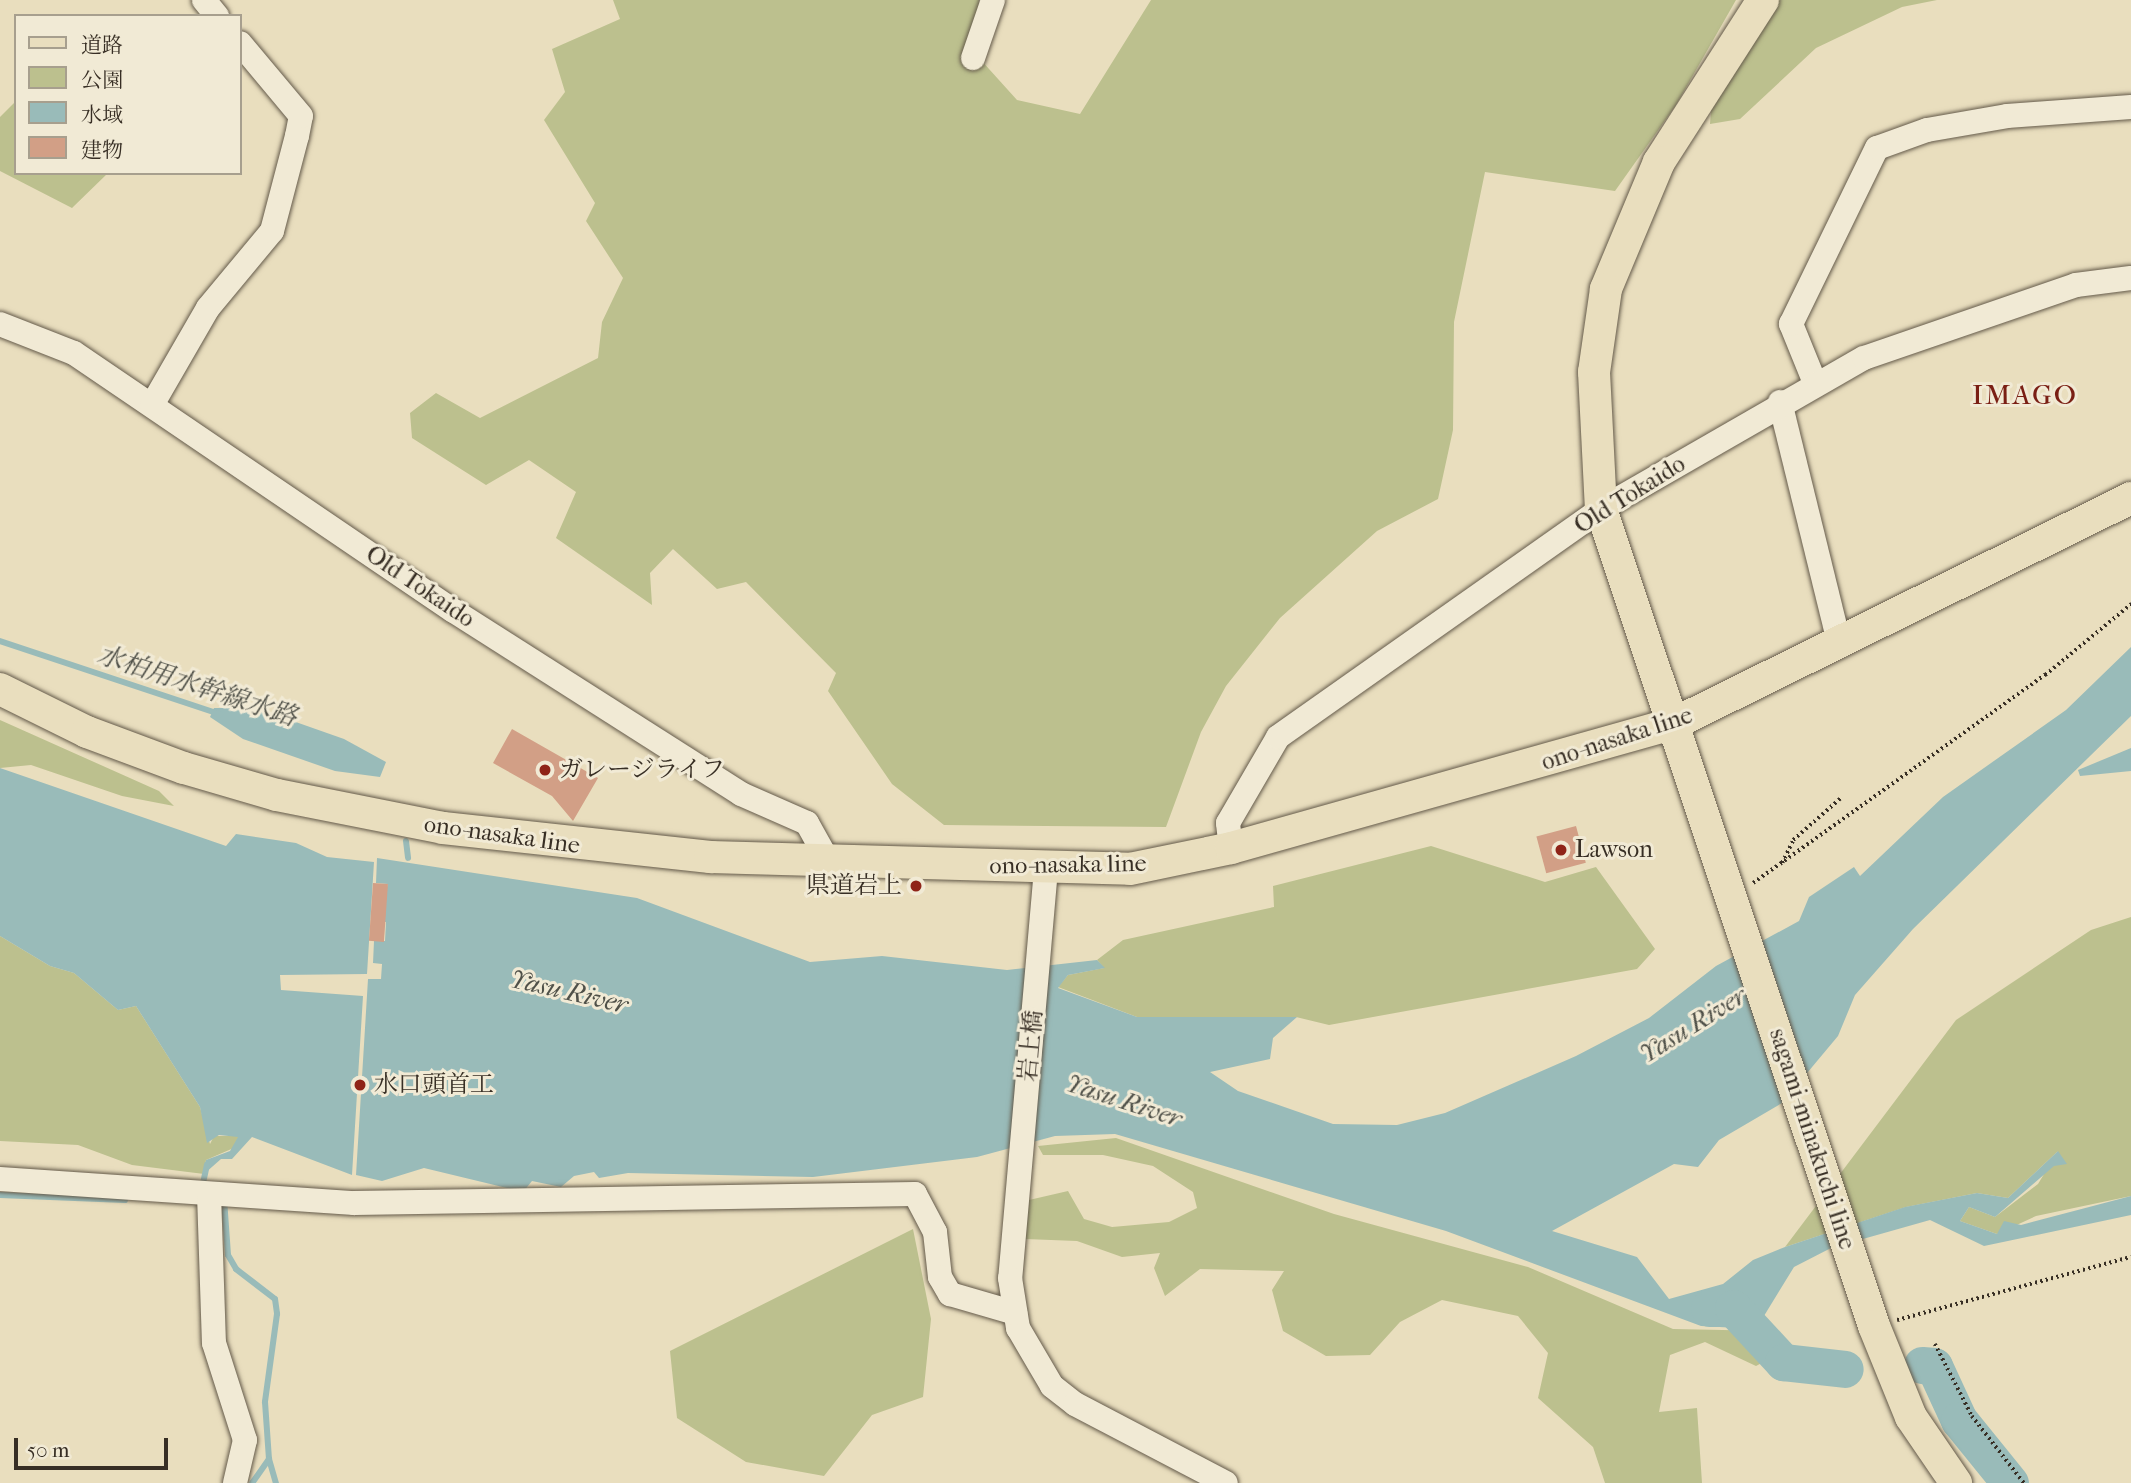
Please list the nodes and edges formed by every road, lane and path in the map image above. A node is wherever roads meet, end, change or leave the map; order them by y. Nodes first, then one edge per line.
1 (204, 0) edge
2 (993, 0) edge
3 (1763, 0) edge
4 (215, 14) edge
5 (242, 45) edge
6 (973, 58) dead end
7 (2131, 107) edge
8 (2131, 278) edge
9 (0, 324) edge
10 (1815, 383) junction
11 (1780, 402) junction
12 (152, 405) junction
13 (2131, 498) edge
14 (1601, 509) junction
15 (2131, 604) edge
16 (1840, 646) junction
17 (0, 689) edge
18 (1673, 723) junction
19 (1842, 797) dead end
20 (1231, 848) junction
21 (827, 859) junction
22 (1781, 865) junction
23 (1046, 869) junction
24 (1733, 903) junction
25 (0, 1180) edge
26 (209, 1194) junction
27 (2131, 1257) edge
28 (1015, 1313) junction
29 (1871, 1315) junction
30 (1936, 1344) dead end
31 (235, 1483) edge
32 (1226, 1483) edge
33 (1956, 1483) edge
34 (2024, 1483) edge

1 - 4 street
2 - 6 street
3 - 14 main road, sagami-minakuchi line
5 - 12 street
7 - 10 street
8 - 10 street, Old Tokaido
9 - 12 street, Old Tokaido
10 - 11 street, Old Tokaido
11 - 14 street, Old Tokaido
11 - 16 street
12 - 21 street, Old Tokaido
13 - 16 main road, ono-nasaka line
14 - 18 main road, sagami-minakuchi line
14 - 20 street, Old Tokaido
15 - 22 path
16 - 18 main road, ono-nasaka line
17 - 21 main road, ono-nasaka line
18 - 20 main road, ono-nasaka line
18 - 24 main road, sagami-minakuchi line
19 - 22 path
20 - 23 main road, ono-nasaka line
21 - 23 main road, ono-nasaka line
22 - 24 path
23 - 28 street, 岩上橋
24 - 29 main road, sagami-minakuchi line
25 - 26 street
26 - 28 street
26 - 31 street
27 - 29 path
28 - 32 street, 岩上橋
29 - 33 main road, sagami-minakuchi line
30 - 34 path

